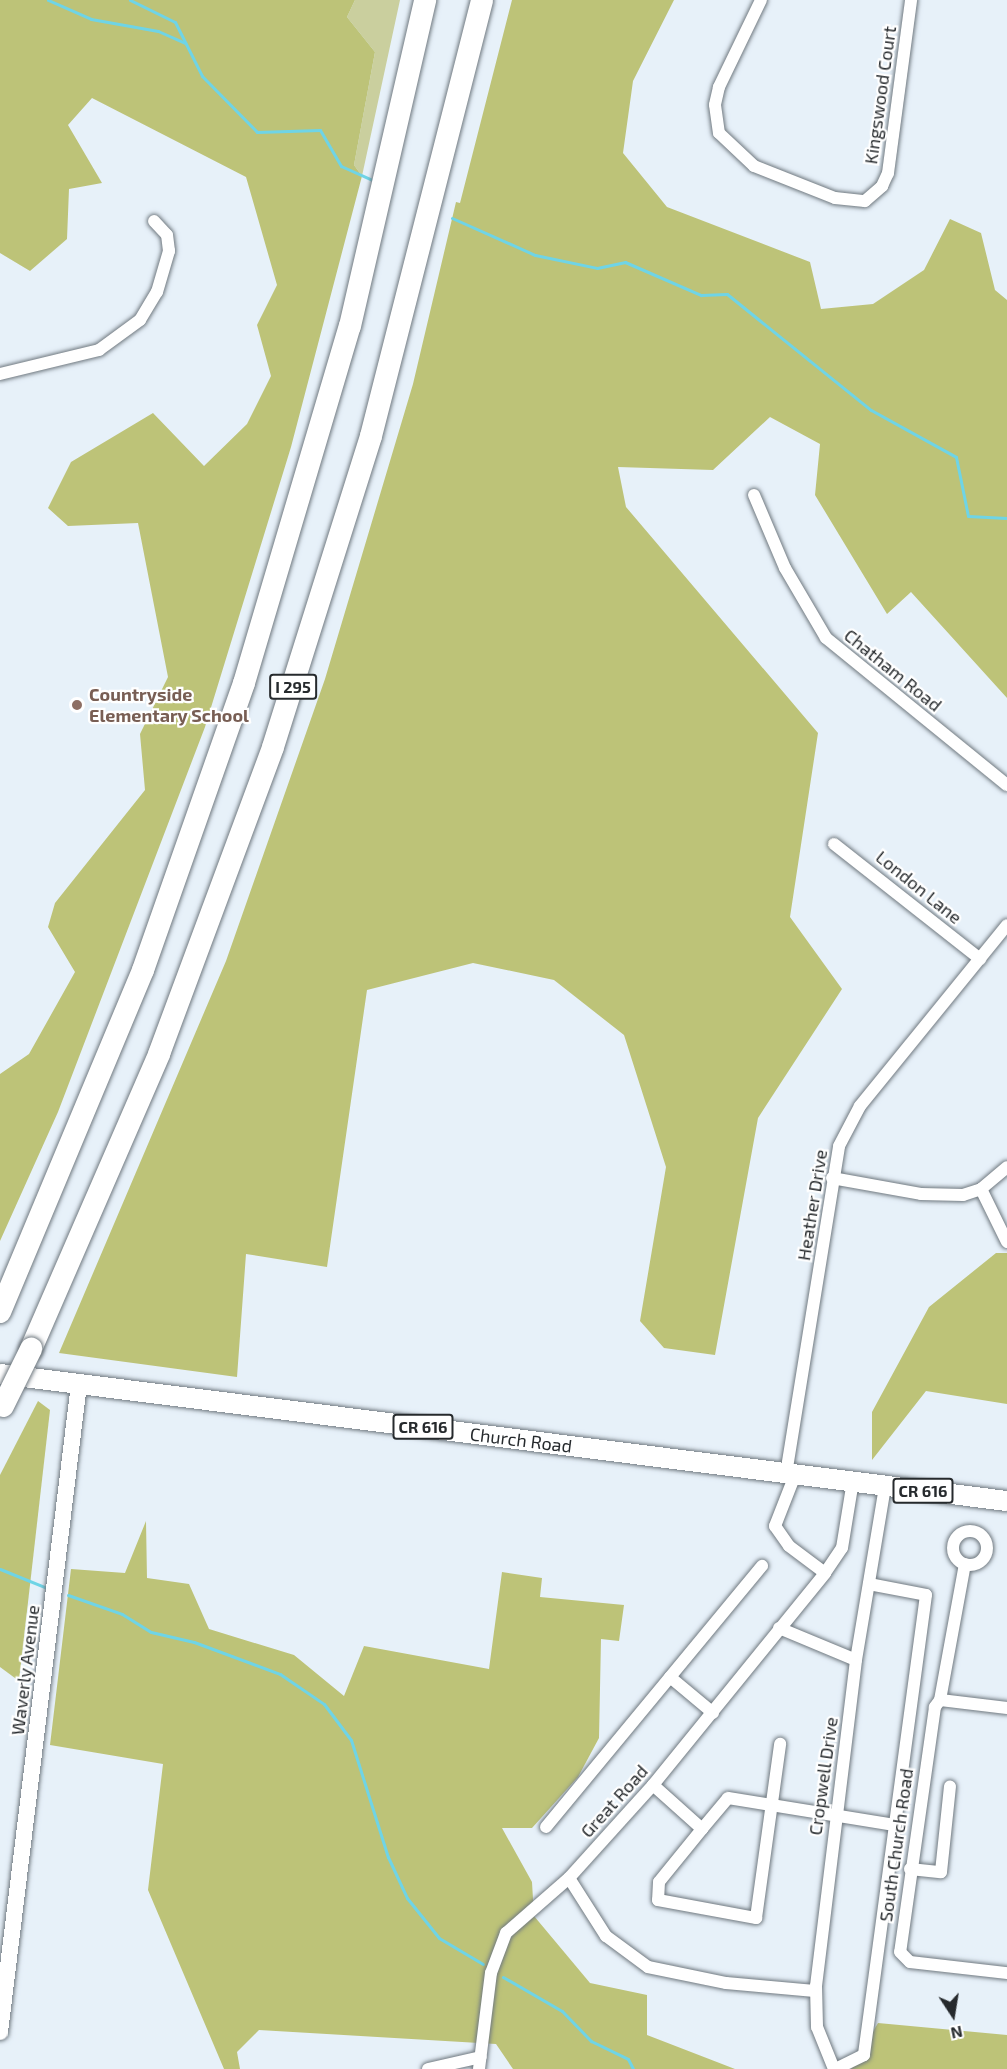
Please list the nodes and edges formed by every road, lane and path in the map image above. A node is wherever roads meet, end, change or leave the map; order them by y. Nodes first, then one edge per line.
1 (425, 0) edge
2 (482, 0) edge
3 (761, 0) edge
4 (911, 0) edge
5 (154, 221) dead end
6 (0, 374) edge
7 (753, 495) dead end
8 (1007, 784) edge
9 (834, 844) dead end
10 (1007, 925) edge
11 (980, 959) junction
12 (1007, 1167) edge
13 (832, 1178) junction
14 (981, 1189) junction
15 (1007, 1242) edge
16 (0, 1312) edge
17 (0, 1374) edge
18 (79, 1384) junction
19 (1, 1409) edge
20 (791, 1474) junction
21 (853, 1481) junction
22 (885, 1486) junction
23 (1007, 1502) edge
24 (965, 1564) dead end
25 (762, 1566) dead end
26 (825, 1573) junction
27 (869, 1584) junction
28 (779, 1628) junction
29 (856, 1660) junction
30 (670, 1677) junction
31 (940, 1700) junction
32 (1007, 1708) edge
33 (713, 1713) junction
34 (780, 1744) dead end
35 (653, 1785) junction
36 (950, 1786) dead end
37 (772, 1806) junction
38 (837, 1815) junction
39 (895, 1825) junction
40 (546, 1827) dead end
41 (702, 1829) junction
42 (910, 1869) junction
43 (569, 1878) junction
44 (1007, 1973) edge
45 (815, 1991) junction
46 (0, 2032) edge
47 (480, 2063) edge
48 (428, 2069) edge
49 (835, 2069) edge

1 - 16 highway, I 295
2 - 19 highway, I 295, bridge
3 - 4 street, Kingswood Court
5 - 6 street
7 - 8 street, Chatham Road
9 - 11 street, London Lane
10 - 11 street, Heather Drive
11 - 13 street, Heather Drive
12 - 14 street
13 - 14 street
13 - 20 street, Heather Drive
14 - 15 street
17 - 18 main road, Church Road / CR 616
18 - 20 main road, Church Road / CR 616
18 - 46 street, Waverly Avenue
20 - 21 main road, Church Road / CR 616
20 - 26 street
21 - 22 main road, Church Road / CR 616
21 - 26 street, Great Road
22 - 23 main road, Church Road / CR 616
22 - 27 street, Cropwell Drive
24 - 31 street, South Church Road
25 - 30 street
26 - 28 street, Great Road
27 - 29 street, Cropwell Drive
27 - 39 street
28 - 29 street
28 - 33 street, Great Road
29 - 38 street, Cropwell Drive
30 - 33 street
30 - 40 street
31 - 32 street
31 - 42 street, South Church Road
33 - 35 street, Great Road
34 - 37 street
35 - 41 street
35 - 43 street, Great Road
36 - 42 street
37 - 38 street
37 - 41 street
37 - 41 street
38 - 39 street
38 - 45 street, Cropwell Drive
39 - 49 street
42 - 44 street, South Church Road
43 - 45 street
43 - 47 street, Great Road
45 - 49 street, Cropwell Drive
47 - 48 street

